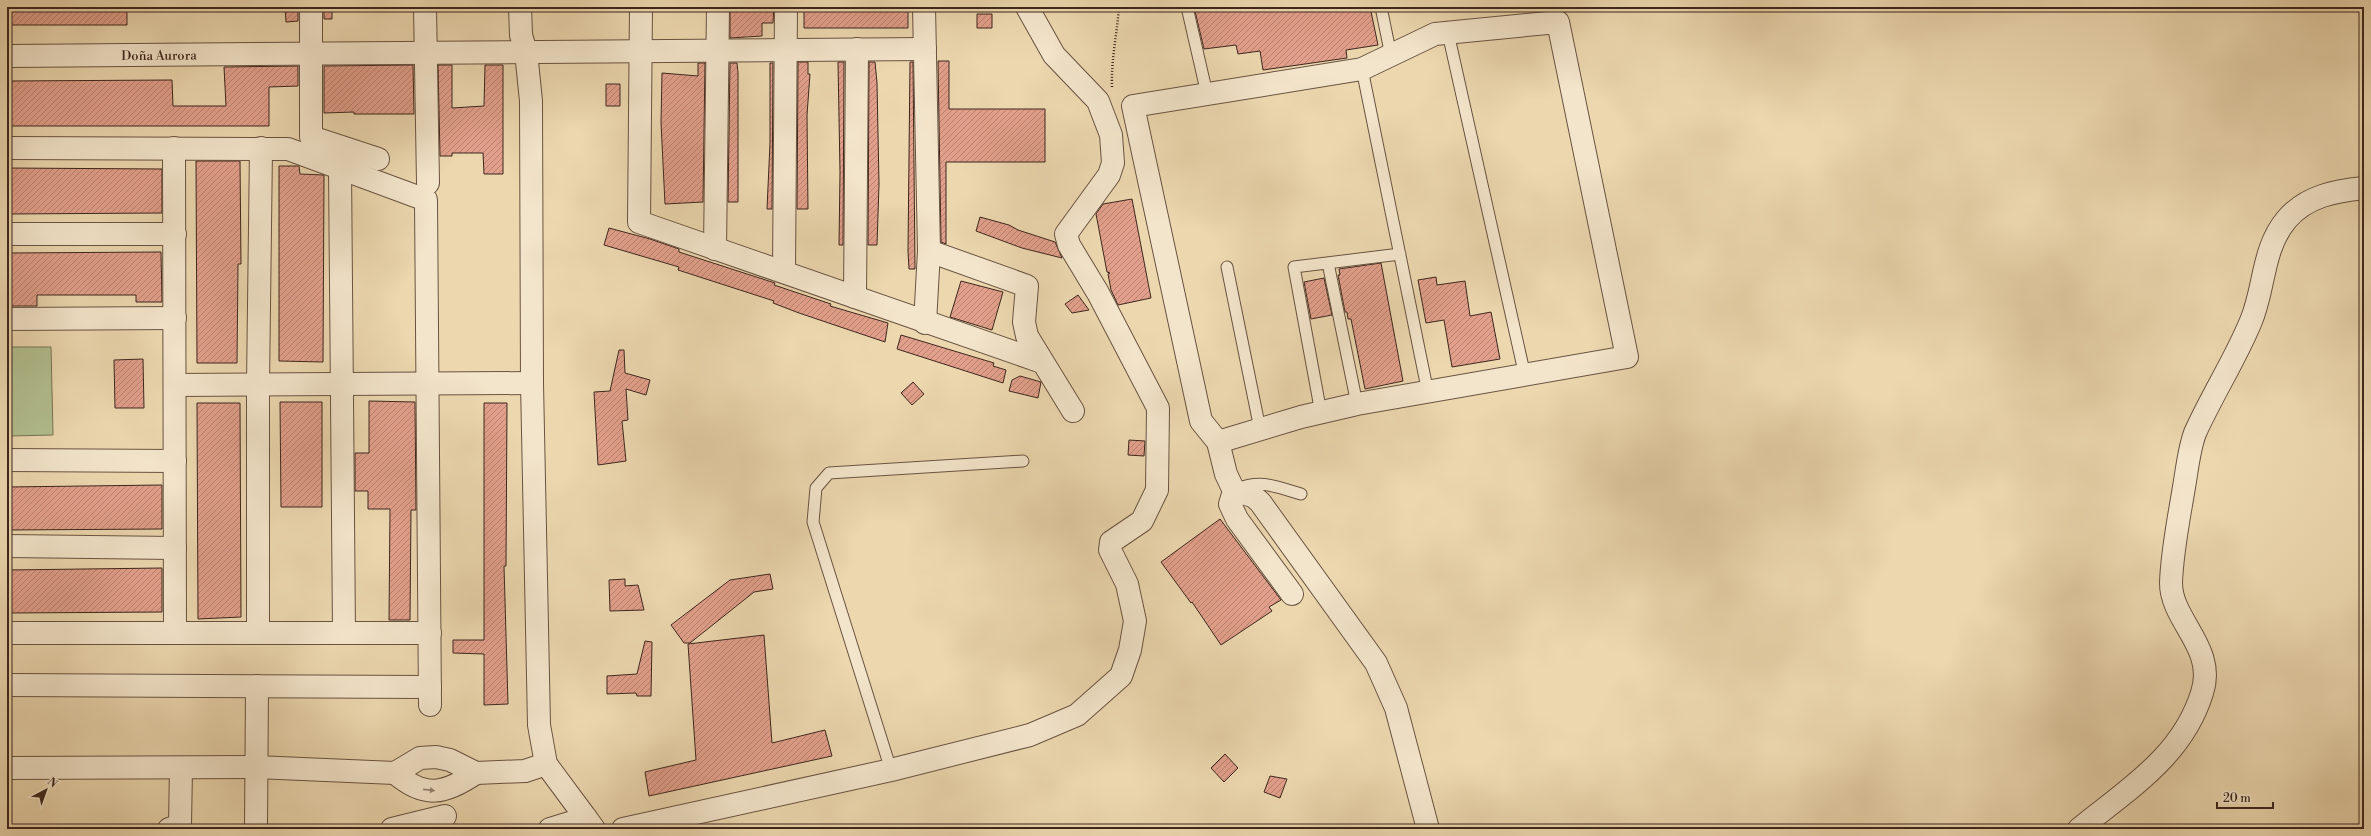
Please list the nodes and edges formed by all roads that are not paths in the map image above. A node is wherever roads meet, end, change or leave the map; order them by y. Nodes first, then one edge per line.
1 (311, 7) edge
2 (425, 7) edge
3 (520, 7) edge
4 (641, 7) edge
5 (718, 7) edge
6 (786, 7) edge
7 (924, 7) edge
8 (1027, 7) edge
9 (1188, 7) edge
10 (1381, 7) edge
11 (1448, 33) junction
12 (857, 49) junction
13 (925, 49) junction
14 (718, 50) junction
15 (786, 50) junction
16 (642, 51) junction
17 (526, 52) junction
18 (311, 54) junction
19 (425, 54) junction
20 (7, 56) edge
21 (1391, 56) junction
22 (1362, 69) junction
23 (1207, 94) junction
24 (7, 148) edge
25 (174, 148) junction
26 (261, 148) junction
27 (378, 159) dead end
28 (340, 168) junction
29 (428, 182) dead end
30 (2364, 188) edge
31 (7, 234) edge
32 (175, 234) junction
33 (715, 249) junction
34 (929, 251) junction
35 (1400, 254) junction
36 (1328, 263) junction
37 (1227, 267) dead end
38 (784, 271) junction
39 (855, 297) junction
40 (175, 318) junction
41 (7, 319) edge
42 (925, 323) junction
43 (1042, 362) junction
44 (1525, 376) junction
45 (532, 383) junction
46 (258, 384) junction
47 (341, 384) junction
48 (428, 384) junction
49 (175, 385) junction
50 (1428, 393) junction
51 (1357, 404) junction
52 (1073, 411) dead end
53 (1321, 413) junction
54 (1260, 429) junction
55 (1218, 442) junction
56 (7, 460) edge
57 (175, 461) junction
58 (1023, 461) dead end
59 (1234, 491) junction
60 (1302, 494) dead end
61 (7, 546) edge
62 (175, 548) junction
63 (1292, 594) dead end
64 (7, 633) edge
65 (175, 633) junction
66 (258, 633) junction
67 (344, 633) junction
68 (430, 633) junction
69 (7, 685) edge
70 (257, 686) junction
71 (546, 764) junction
72 (7, 768) edge
73 (181, 768) junction
74 (256, 768) junction
75 (891, 770) junction
76 (396, 773) junction
77 (476, 773) junction
78 (445, 816) dead end
79 (706, 821) edge
80 (590, 824) edge
81 (169, 829) edge
82 (256, 829) edge
83 (392, 829) edge
84 (550, 829) edge
85 (623, 829) edge
86 (1428, 829) edge
87 (2078, 829) edge

1 - 18 street
2 - 19 street
3 - 17 street
4 - 16 street
5 - 14 street
6 - 15 street
7 - 13 street
8 - 75 street
9 - 23 lane
10 - 21 lane
11 - 21 street
11 - 44 lane
11 - 44 street
12 - 13 street, Doña Aurora
12 - 15 street, Doña Aurora
12 - 39 street
13 - 34 street
14 - 15 street, Doña Aurora
14 - 16 street, Doña Aurora
14 - 33 street
15 - 38 street
16 - 17 street, Doña Aurora
16 - 33 street
17 - 19 street, Doña Aurora
17 - 45 street
18 - 19 street, Doña Aurora
18 - 20 street, Doña Aurora
18 - 27 street
19 - 29 street
21 - 22 street
22 - 23 street
22 - 35 lane
23 - 55 street
24 - 25 street
25 - 26 street
25 - 32 street
26 - 28 street
26 - 46 street
28 - 47 street
28 - 48 street
30 - 87 street
31 - 32 street
32 - 40 street
33 - 38 street
34 - 42 street
34 - 43 street
35 - 36 lane
35 - 50 lane
36 - 51 lane
36 - 53 lane
37 - 54 lane
38 - 39 street
39 - 42 street
40 - 41 street
40 - 49 street
42 - 43 street
43 - 52 street
44 - 50 street
45 - 48 street
45 - 71 street
46 - 47 street
46 - 49 street
46 - 66 street
47 - 48 street
47 - 67 street
48 - 68 street
49 - 57 street
50 - 51 street
51 - 53 street
53 - 54 street
54 - 55 street
55 - 59 street
56 - 57 street
57 - 62 street
58 - 75 lane
59 - 60 lane
59 - 63 street
59 - 86 street
61 - 62 street
62 - 65 street
64 - 65 street
65 - 66 street
66 - 67 street
67 - 68 street
68 - 70 street
69 - 70 street
70 - 74 street
71 - 77 street
71 - 80 street
72 - 73 street
73 - 74 street
73 - 81 street
74 - 76 street
74 - 82 street
75 - 79 street
76 - 77 street
76 -> 77 street
78 - 83 street
79 - 85 street
80 - 84 street

